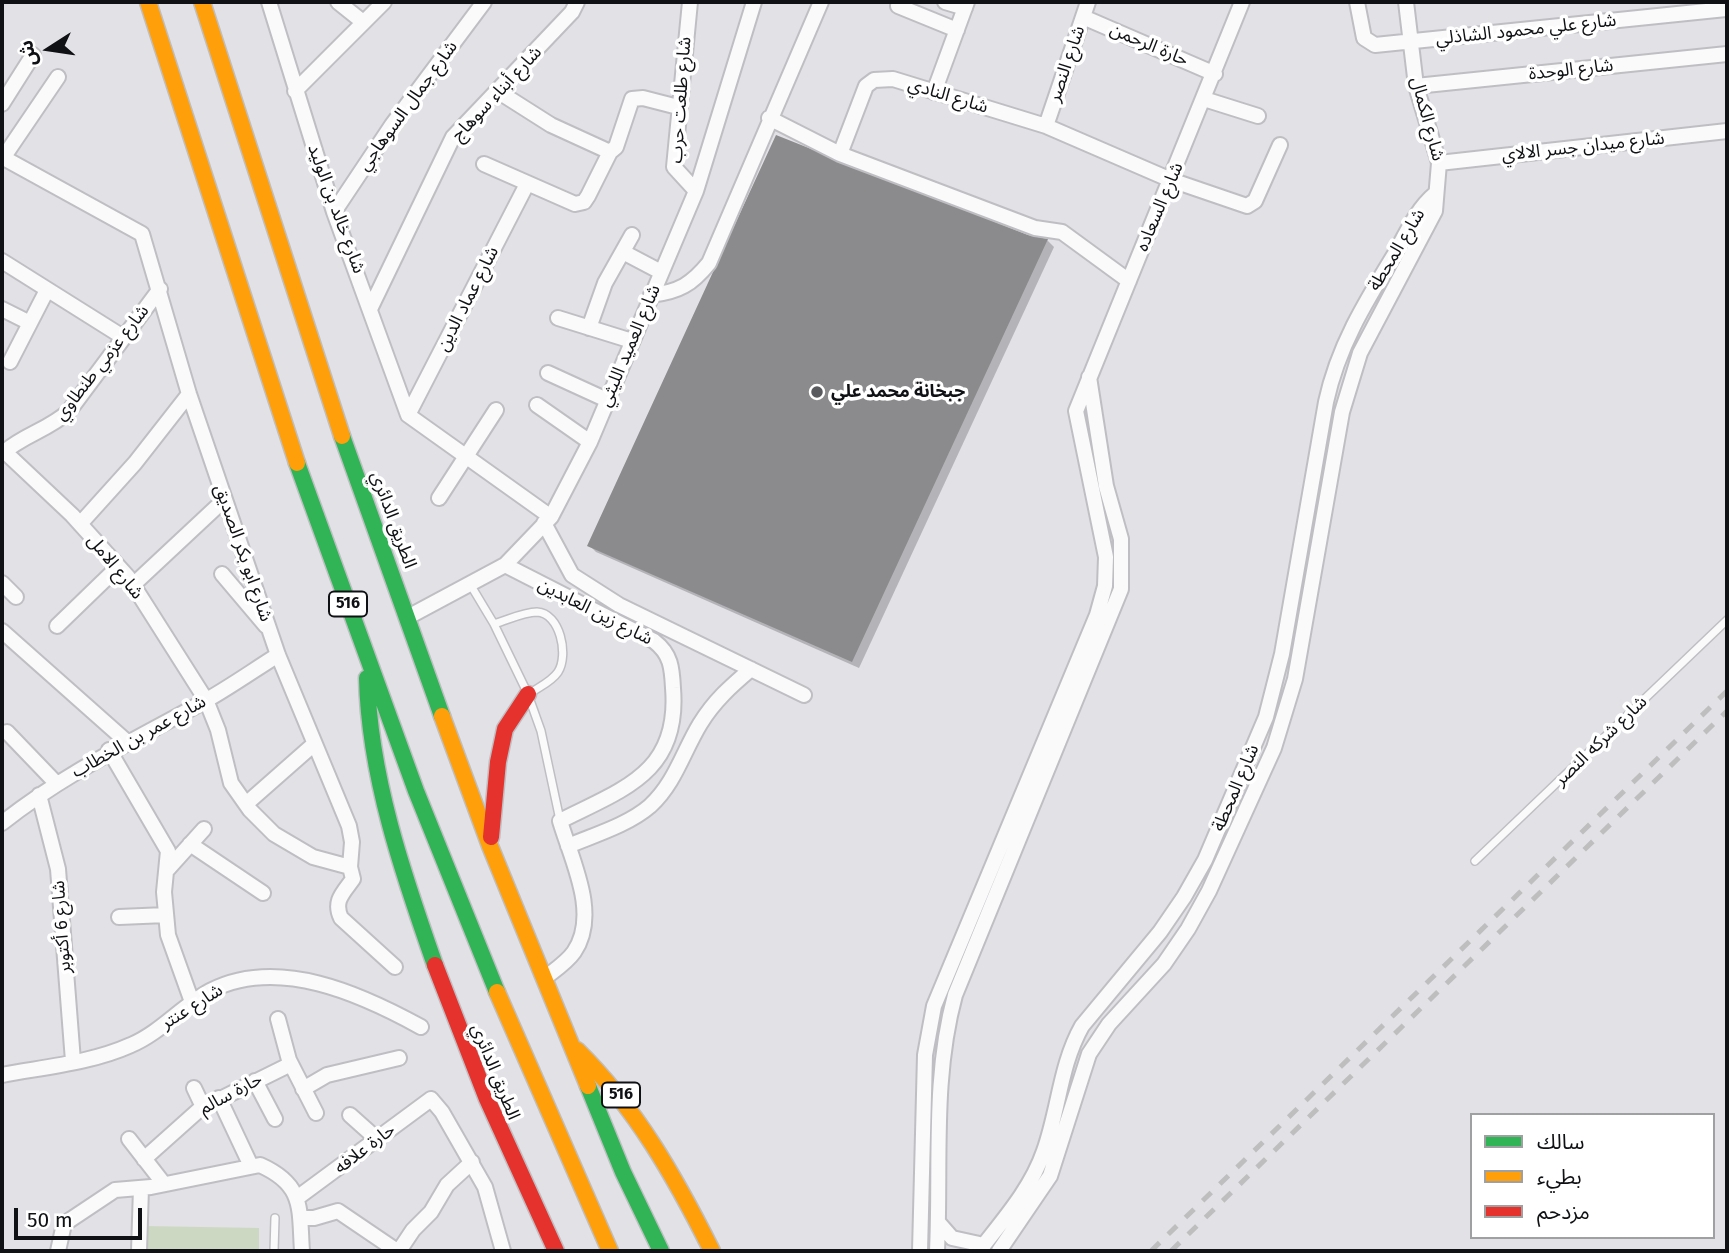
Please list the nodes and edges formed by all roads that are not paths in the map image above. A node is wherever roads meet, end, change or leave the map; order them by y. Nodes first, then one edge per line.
1 (148, 2) edge
2 (202, 2) edge
3 (269, 2) edge
4 (338, 2) edge
5 (384, 2) edge
6 (485, 2) edge
7 (577, 2) edge
8 (690, 2) edge
9 (754, 2) edge
10 (821, 2) edge
11 (945, 2) edge
12 (1088, 2) edge
13 (1242, 2) edge
14 (1357, 2) edge
15 (1406, 2) edge
16 (966, 5) edge
17 (898, 6) dead end
18 (1726, 9) edge
19 (1083, 17) junction
20 (363, 22) junction
21 (957, 30) junction
22 (1410, 42) junction
23 (1727, 54) edge
24 (33, 55) dead end
25 (1215, 74) junction
26 (58, 77) dead end
27 (1416, 86) junction
28 (295, 91) junction
29 (499, 92) junction
30 (934, 92) junction
31 (1204, 99) junction
32 (2, 104) edge
33 (678, 107) junction
34 (1258, 116) dead end
35 (769, 118) junction
36 (1046, 127) junction
37 (1727, 131) edge
38 (1280, 145) dead end
39 (610, 152) junction
40 (840, 154) junction
41 (3, 158) edge
42 (1439, 163) junction
43 (484, 164) dead end
44 (1171, 180) junction
45 (527, 184) junction
46 (696, 191) junction
47 (1435, 194) junction
48 (334, 212) junction
49 (632, 235) dead end
50 (623, 252) junction
51 (2, 261) edge
52 (661, 272) junction
53 (1129, 281) junction
54 (160, 289) junction
55 (50, 292) junction
56 (652, 295) junction
57 (371, 307) junction
58 (3, 312) edge
59 (558, 318) dead end
60 (30, 323) junction
61 (589, 328) junction
62 (123, 337) junction
63 (632, 341) junction
64 (10, 362) dead end
65 (548, 373) dead end
66 (1088, 377) junction
67 (189, 394) junction
68 (607, 400) junction
69 (537, 405) dead end
70 (496, 410) dead end
71 (408, 415) junction
72 (590, 442) junction
73 (3, 452) edge
74 (466, 456) junction
75 (1099, 487) junction
76 (439, 498) dead end
77 (224, 500) junction
78 (547, 520) junction
79 (80, 524) junction
80 (505, 565) junction
81 (118, 567) junction
82 (222, 574) dead end
83 (2, 583) edge
84 (470, 584) junction
85 (133, 585) junction
86 (16, 597) dead end
87 (408, 617) junction
88 (1727, 620) edge
89 (494, 624) junction
90 (57, 626) dead end
91 (269, 628) junction
92 (3, 634) edge
93 (278, 655) junction
94 (367, 658) junction
95 (751, 669) junction
96 (528, 694) junction
97 (804, 695) dead end
98 (205, 700) junction
99 (674, 719) junction
100 (697, 729) junction
101 (7, 732) dead end
102 (126, 741) junction
103 (313, 745) junction
104 (109, 751) junction
105 (57, 783) junction
106 (39, 794) junction
107 (246, 804) junction
108 (560, 821) junction
109 (2, 822) edge
110 (204, 829) dead end
111 (190, 844) junction
112 (490, 846) junction
113 (568, 846) junction
114 (1475, 861) dead end
115 (350, 867) junction
116 (167, 869) junction
117 (263, 893) dead end
118 (166, 915) junction
119 (119, 917) dead end
120 (395, 967) dead end
121 (545, 977) junction
122 (192, 1002) junction
123 (278, 1019) dead end
124 (421, 1027) dead end
125 (571, 1045) junction
126 (399, 1058) dead end
127 (73, 1061) junction
128 (291, 1064) junction
129 (2, 1069) edge
130 (2, 1075) edge
131 (255, 1081) junction
132 (194, 1088) dead end
133 (303, 1089) junction
134 (219, 1098) junction
135 (203, 1107) junction
136 (316, 1113) dead end
137 (351, 1115) dead end
138 (275, 1119) dead end
139 (129, 1139) dead end
140 (378, 1140) junction
141 (144, 1158) junction
142 (472, 1162) junction
143 (251, 1166) junction
144 (164, 1184) junction
145 (141, 1188) junction
146 (298, 1198) junction
147 (275, 1218) dead end
148 (302, 1218) junction
149 (938, 1222) junction
150 (981, 1248) edge
151 (58, 1251) edge
152 (139, 1251) edge
153 (274, 1251) edge
154 (302, 1251) edge
155 (398, 1251) edge
156 (503, 1251) edge
157 (556, 1251) edge
158 (610, 1251) edge
159 (661, 1251) edge
160 (712, 1251) edge
161 (920, 1251) edge
162 (937, 1251) edge
163 (999, 1251) edge

1 - 94 highway, الطريق الدائري / 516
2 - 87 highway, الطريق الدائري / 516
3 - 28 street, شارع خالد بن الوليد
4 - 20 street
5 - 20 street
6 - 48 street, شارع جمال السوهاجي
7 - 29 street, شارع أبناء سوهاج
8 - 33 street, شارع طلعت حرب
9 - 46 street, شارع العميد الليثي
10 - 35 street
11 - 16 street
12 - 19 street, شارع النصر
13 - 25 street, شارع السعاده
14 - 22 street, شارع علي محمود الشاذلي
15 - 22 street, شارع الكمال
16 - 21 street
17 - 21 street
18 - 22 street, شارع علي محمود الشاذلي
19 - 25 street, حارة الرحمن
19 - 36 street, شارع النصر
20 - 28 street
21 - 30 street
22 - 27 street, شارع الكمال
23 - 27 street, شارع الوحدة
24 - 32 street
25 - 31 street, شارع السعاده
26 - 41 street
27 - 42 street, شارع الكمال
28 - 48 street, شارع خالد بن الوليد
29 - 39 street
29 - 57 street, شارع أبناء سوهاج
30 - 36 street, شارع النادي
30 - 40 street, شارع النادي
31 - 34 street
31 - 44 street, شارع السعاده
33 - 39 street
33 - 46 street, شارع طلعت حرب
35 - 40 street
35 - 56 street
36 - 44 street, شارع النادي
37 - 42 street, شارع ميدان جسر الالاي
38 - 44 street, شارع النادي
39 - 45 street
40 - 53 street
41 - 54 street, شارع ابو بكر الصديق
42 - 47 street, شارع الكمال
43 - 45 street
44 - 53 street, شارع السعاده
45 - 71 street, شارع عماد الدين
46 - 52 street, شارع العميد الليثي
47 - 150 street, شارع المحطة
47 - 163 street, شارع المحطة
48 - 57 street, شارع خالد بن الوليد
49 - 50 street
50 - 52 street
50 - 61 street
51 - 55 street
52 - 56 street, شارع العميد الليثي
53 - 66 street, شارع السعاده
54 - 62 street, شارع عزمي طنطاوي
54 - 67 street, شارع ابو بكر الصديق
55 - 60 street
55 - 62 street
56 - 63 street, شارع العميد الليثي
57 - 71 street, شارع خالد بن الوليد
58 - 60 street
59 - 61 street
60 - 64 street
61 - 63 street
62 - 73 street, شارع عزمي طنطاوي
63 - 68 street, شارع العميد الليثي
65 - 68 street
66 - 75 street
66 - 75 street, شارع السعاده
67 - 77 street, شارع ابو بكر الصديق
67 - 79 street
68 - 72 street, شارع العميد الليثي
69 - 72 street
70 - 74 street
71 - 74 street, شارع زين العابدين
72 - 78 street, شارع العميد الليثي
73 - 79 street, شارع الامل
74 - 76 street
74 - 78 street, شارع زين العابدين
75 - 149 street
75 - 161 street
77 - 85 street
77 - 91 street, شارع ابو بكر الصديق
78 - 80 street, شارع العميد الليثي
78 - 95 street, شارع زين العابدين
79 - 81 street, شارع الامل
80 - 84 street, شارع العميد الليثي
80 - 99 street, شارع زين العابدين
81 - 85 street, شارع الامل
81 - 90 street
82 - 91 street
83 - 86 street
84 - 87 street, شارع العميد الليثي
84 - 89 lane
85 - 98 street, شارع الامل
87 - 112 highway, الطريق الدائري / 516
88 - 114 lane, شارع شركه النصر
89 - 96 lane
89 - 96 lane
91 - 93 street, شارع ابو بكر الصديق
92 - 102 street
93 - 98 street, شارع عمر بن الخطاب
93 - 103 street, شارع ابو بكر الصديق
94 - 157 highway, الطريق الدائري / 516
94 - 158 highway, الطريق الدائري / 516
95 - 97 street, شارع زين العابدين
95 - 100 street
96 - 108 lane
96 - 112 highway
98 - 102 street, شارع عمر بن الخطاب
98 - 107 street, شارع الامل
99 - 100 street
99 - 108 street, شارع زين العابدين
100 - 113 street
101 - 105 street
102 - 104 street, شارع عمر بن الخطاب
103 - 107 street
103 - 115 street, شارع ابو بكر الصديق
104 - 105 street, شارع عمر بن الخطاب
104 - 116 street
105 - 106 street, شارع عمر بن الخطاب
106 - 109 street, شارع عمر بن الخطاب
106 - 127 street, شارع 6 أكتوبر
107 - 115 street, شارع الامل
108 - 113 street
110 - 111 street
111 - 116 street
111 - 117 street
112 - 121 highway, الطريق الدائري / 516
113 - 121 street
115 - 120 street, شارع ابو بكر الصديق
116 - 118 street
118 - 119 street
118 - 122 street
121 - 125 highway, الطريق الدائري / 516
122 - 124 street, شارع عنتر
122 - 127 street, شارع عنتر
123 - 128 street
125 - 159 highway, الطريق الدائري / 516
125 - 160 highway, الطريق الدائري / 516
126 - 133 street
127 - 130 street, شارع عنتر
128 - 131 street, حارة سالم
128 - 133 street
129 - 130 street
131 - 134 street, حارة سالم
131 - 138 street
132 - 135 street
133 - 136 street
134 - 135 street, حارة سالم
134 - 143 street
135 - 141 street, حارة سالم
137 - 140 street
139 - 141 street
140 - 142 street, حارة علافه
140 - 146 street, حارة علافه
141 - 144 street
142 - 155 street
142 - 156 street
143 - 144 street
143 - 146 street
144 - 145 street
145 - 151 street
145 - 152 street
146 - 148 street
147 - 153 lane
148 - 154 street
148 - 155 street
149 - 150 street
149 - 162 street

